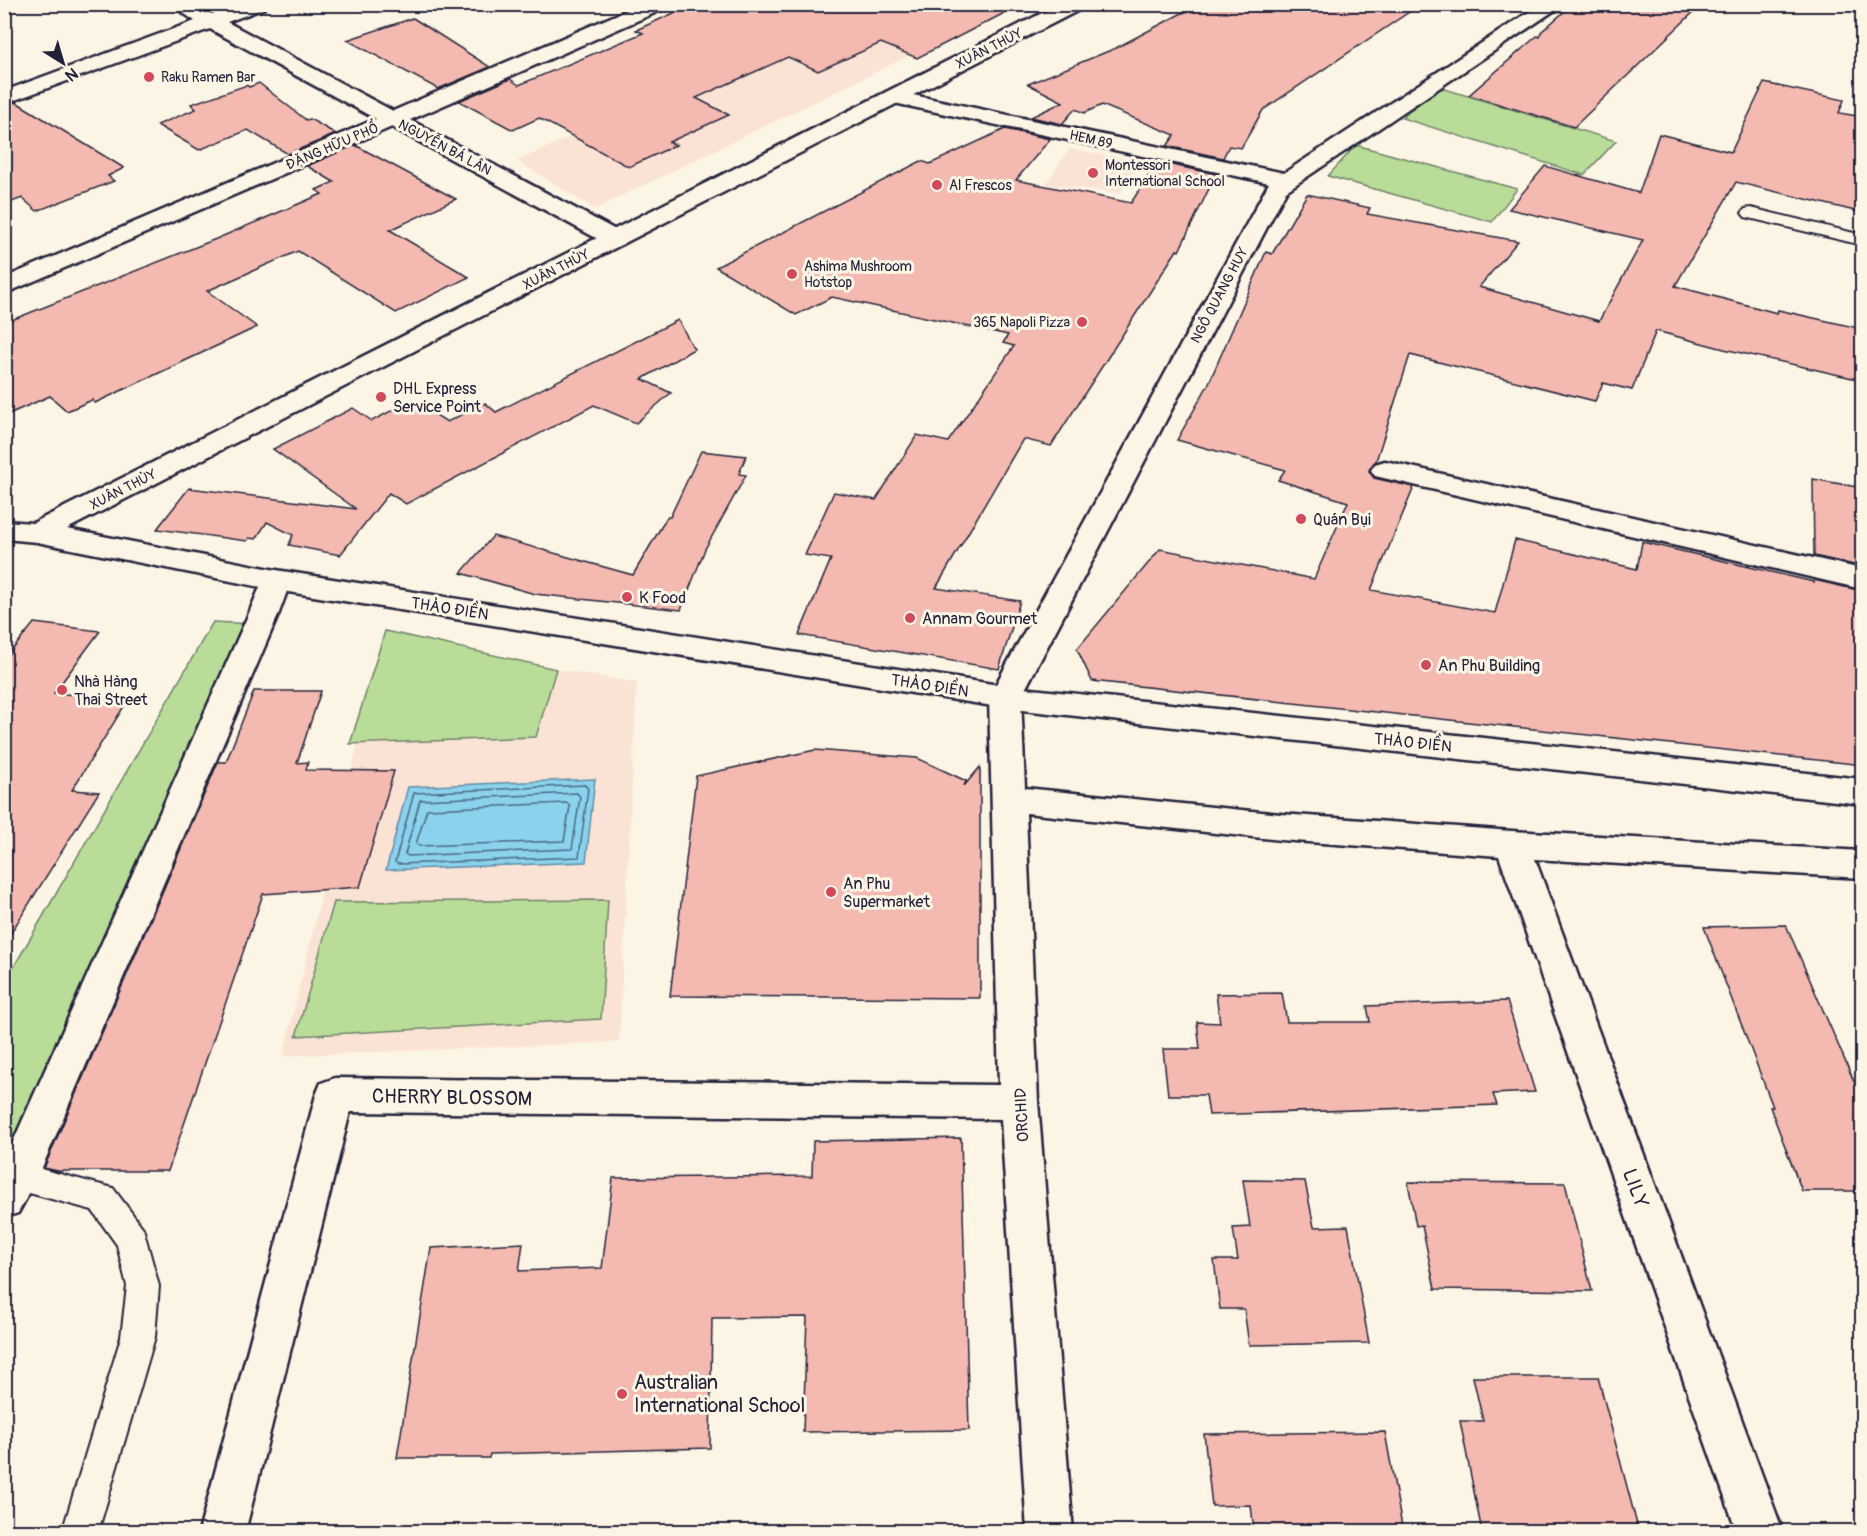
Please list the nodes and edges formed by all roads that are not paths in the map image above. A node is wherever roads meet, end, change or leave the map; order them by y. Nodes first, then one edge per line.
1 (179, 4) edge
2 (258, 4) edge
3 (659, 4) edge
4 (1076, 4) edge
5 (1555, 4) edge
6 (211, 22) junction
7 (894, 97) junction
8 (4, 98) edge
9 (393, 120) junction
10 (1287, 180) junction
11 (1751, 213) dead end
12 (615, 239) junction
13 (1863, 240) edge
14 (4, 287) edge
15 (1385, 470) dead end
16 (4, 530) edge
17 (37, 533) junction
18 (1863, 579) edge
19 (276, 580) junction
20 (1005, 697) junction
21 (1863, 792) edge
22 (1009, 799) junction
23 (1512, 844) junction
24 (1863, 864) edge
25 (1019, 1102) junction
26 (11, 1189) edge
27 (80, 1532) edge
28 (222, 1532) edge
29 (1050, 1532) edge
30 (1760, 1532) edge

1 - 6 street, NGUYỄN BÁ LÂN
2 - 6 street
3 - 9 street, ĐẶNG HỮU PHỔ
4 - 7 street, XUÂN THỦY
5 - 10 street, NGÔ QUANG HUY
6 - 8 street
6 - 9 street, NGUYỄN BÁ LÂN
7 - 10 street, HEM 89
7 - 12 street, XUÂN THỦY
9 - 12 street, NGUYỄN BÁ LÂN
9 - 14 street, ĐẶNG HỮU PHỔ
10 - 20 street, NGÔ QUANG HUY
11 - 13 lane
12 - 17 street, XUÂN THỦY
15 - 18 street
16 - 17 street, THẢO ĐIỀN
17 - 19 street, THẢO ĐIỀN
19 - 20 street, THẢO ĐIỀN
19 - 26 street
20 - 21 street, THẢO ĐIỀN
20 - 22 street, ORCHID
22 - 23 street
22 - 25 street, ORCHID
23 - 24 street
23 - 30 street, LILY
25 - 28 street, CHERRY BLOSSOM
25 - 29 street, ORCHID
26 - 27 lane

